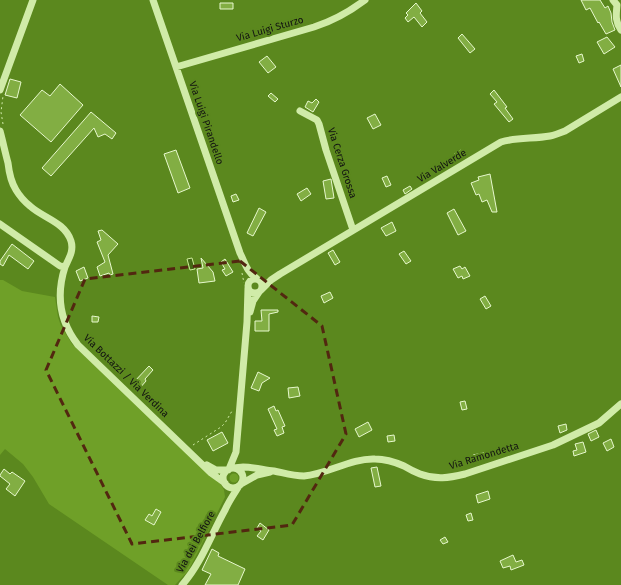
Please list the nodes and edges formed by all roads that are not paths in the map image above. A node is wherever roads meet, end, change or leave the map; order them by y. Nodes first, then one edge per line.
1 (33, 0) edge
2 (153, 0) edge
3 (365, 0) edge
4 (617, 2) edge
5 (621, 30) edge
6 (176, 67) junction
7 (0, 90) edge
8 (621, 97) edge
9 (300, 111) dead end
10 (2, 128) edge
11 (0, 224) edge
12 (354, 230) junction
13 (240, 253) junction
14 (65, 268) junction
15 (280, 274) junction
16 (258, 279) junction
17 (246, 286) junction
18 (260, 291) junction
19 (247, 322) junction
20 (621, 404) edge
21 (200, 461) junction
22 (235, 470) junction
23 (274, 471) junction
24 (226, 483) junction
25 (240, 485) junction
26 (225, 508) junction
27 (182, 585) edge

1 - 7 street
2 - 6 street, Via Luigi Pirandello
3 - 6 street, Via Luigi Sturzo
4 - 5 street
6 - 13 street, Via Luigi Pirandello
8 - 12 street, Via Valverde
9 - 12 street, Via Cerza Grossa
10 - 14 street, Via Bottazzi / Via Verdina
11 - 14 street
12 - 15 street, Via Valverde
13 - 16 street
13 - 17 street
14 - 21 street, Via Bottazzi / Via Verdina
15 - 16 street
15 - 18 street
16 - 17 street
16 - 18 street
17 - 18 street
17 - 19 street
18 - 19 street
19 - 22 street
20 - 23 street, Via Ramondetta
21 - 22 street, Via Ramondetta
21 - 24 street
22 - 23 street, Via Ramondetta
22 - 24 street
22 - 25 street
23 - 25 street
24 - 25 street
24 - 26 street
25 - 26 street, Via dei Belfiore
26 - 27 street, Via dei Belfiore

